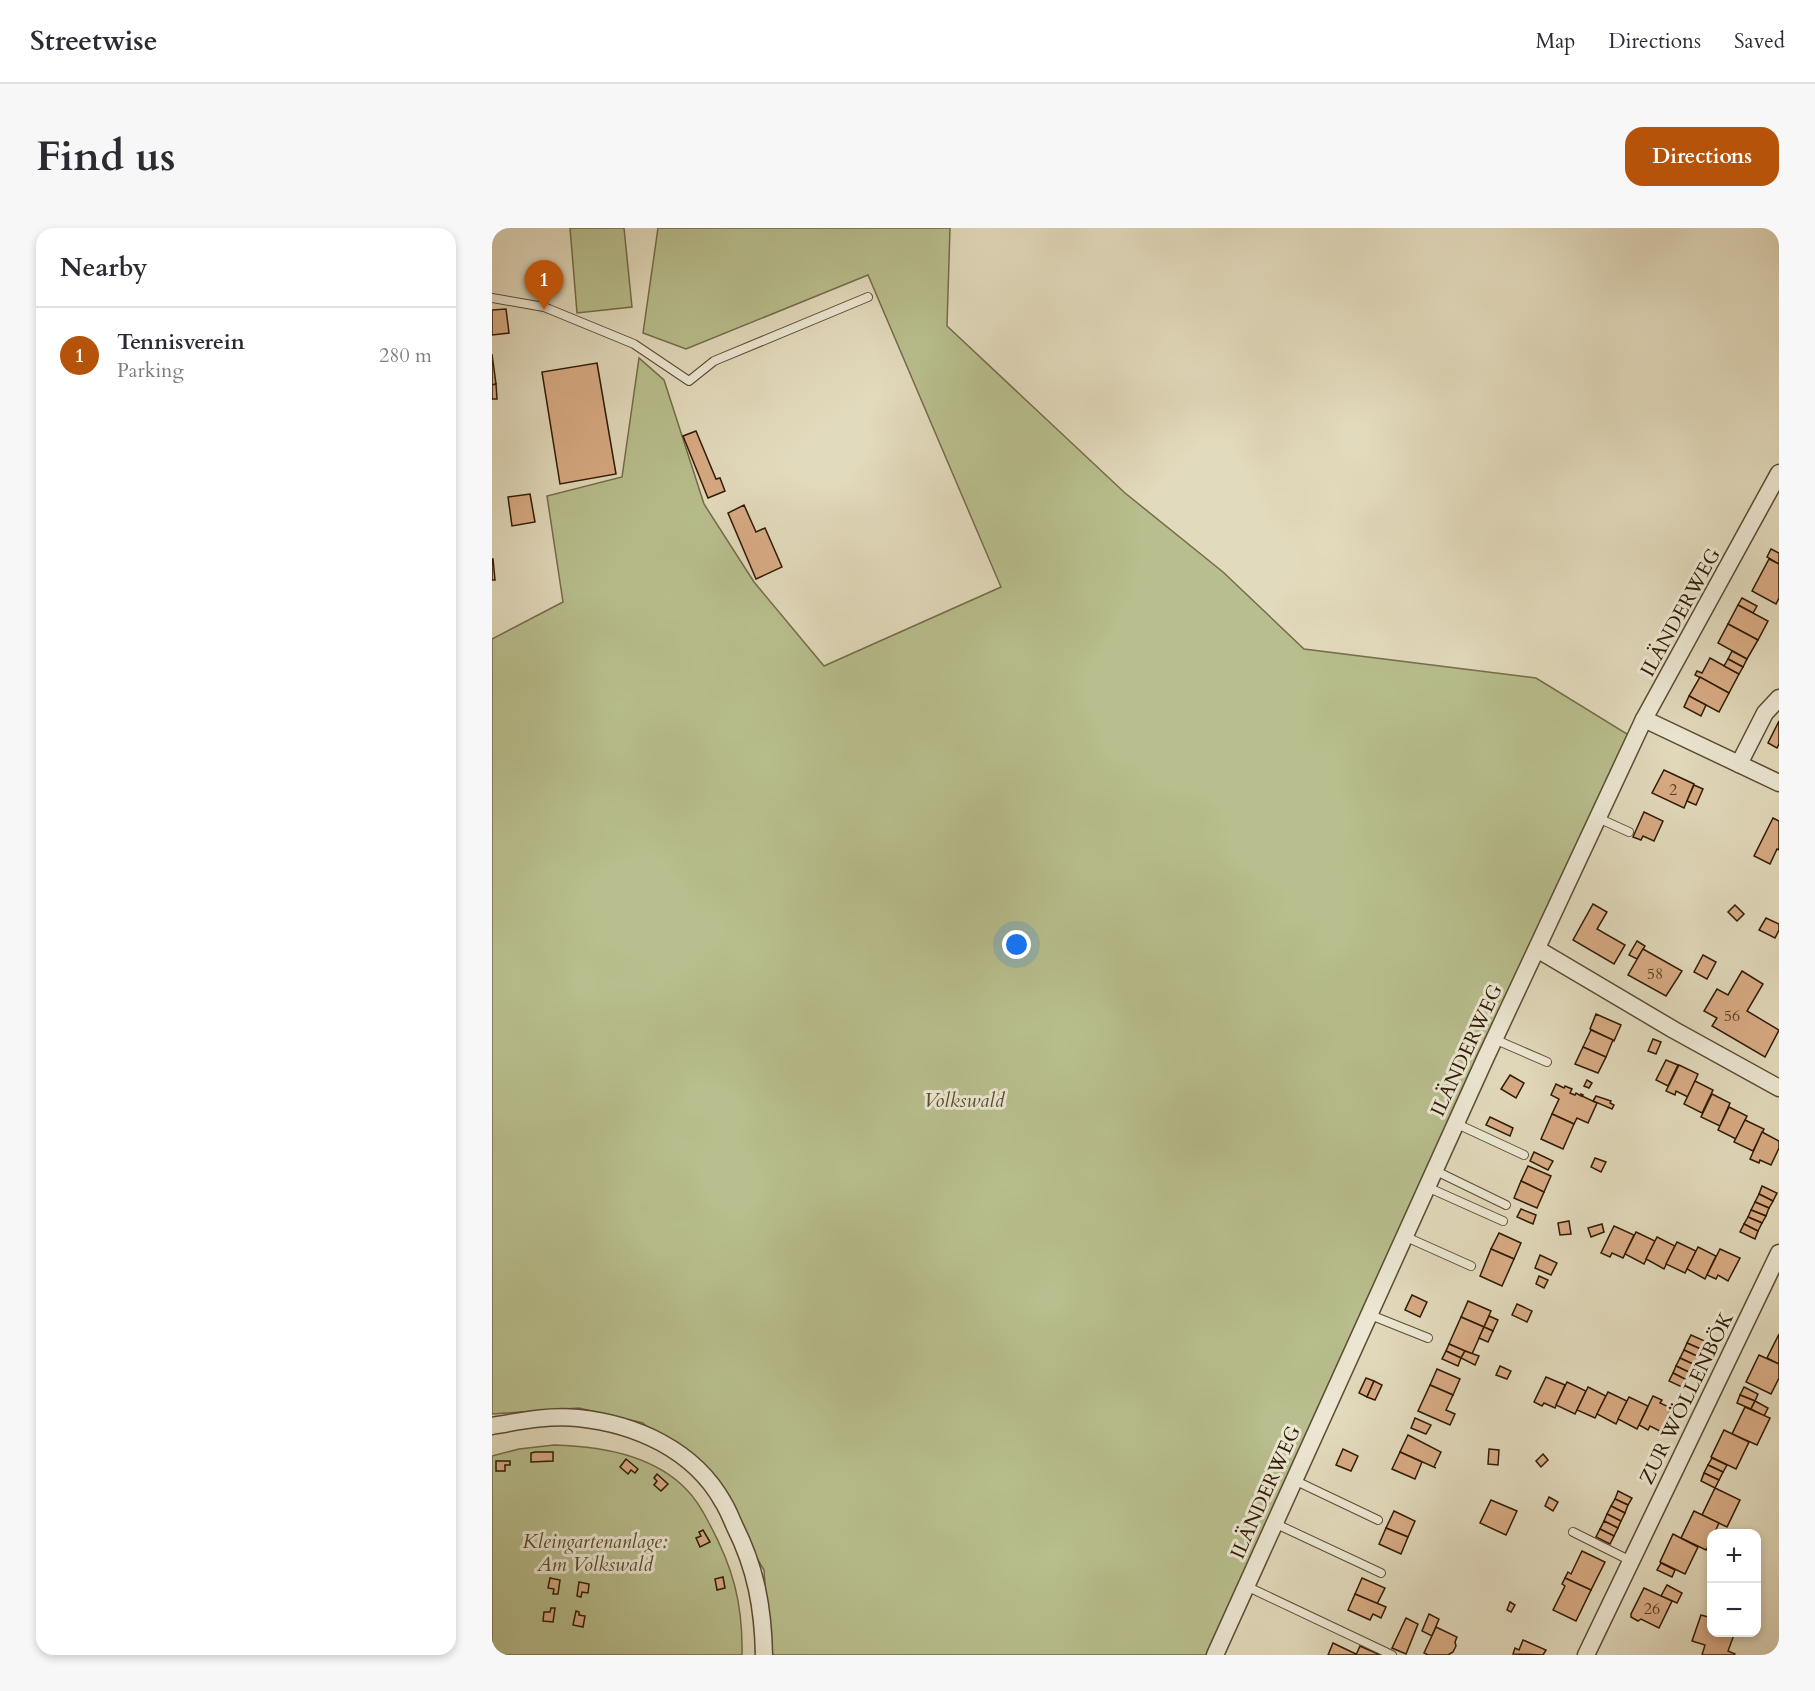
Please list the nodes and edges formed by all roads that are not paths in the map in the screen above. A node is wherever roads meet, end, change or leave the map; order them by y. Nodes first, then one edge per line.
1 (868, 297) dead end
2 (492, 298) edge
3 (1779, 474) edge
4 (1779, 698) edge
5 (1644, 719) junction
6 (1739, 764) junction
7 (1779, 783) edge
8 (1598, 818) junction
9 (1629, 832) dead end
10 (1537, 949) junction
11 (1494, 1039) junction
12 (1547, 1062) dead end
13 (1779, 1088) edge
14 (1455, 1123) junction
15 (1524, 1155) dead end
16 (1434, 1170) junction
17 (1426, 1186) junction
18 (1506, 1204) dead end
19 (1503, 1221) dead end
20 (1404, 1236) junction
21 (1779, 1253) edge
22 (1471, 1266) dead end
23 (1368, 1314) junction
24 (1428, 1338) dead end
25 (492, 1425) edge
26 (1294, 1480) junction
27 (1377, 1520) dead end
28 (1274, 1523) junction
29 (1573, 1532) dead end
30 (1631, 1561) junction
31 (1381, 1573) dead end
32 (1246, 1586) junction
33 (764, 1655) edge
34 (1215, 1655) edge
35 (1392, 1655) edge
36 (1586, 1655) edge

1 - 2 lane
3 - 5 street, ILÄNDERWEG
4 - 6 street
5 - 6 street
5 - 8 street, ILÄNDERWEG
6 - 7 street
8 - 9 lane
8 - 10 street, ILÄNDERWEG
10 - 11 street, ILÄNDERWEG
10 - 13 street
11 - 12 lane
11 - 14 street, ILÄNDERWEG
14 - 15 lane
14 - 16 street, ILÄNDERWEG
16 - 17 street, ILÄNDERWEG
16 - 18 lane
17 - 19 lane
17 - 20 street, ILÄNDERWEG
20 - 22 lane
20 - 23 street, ILÄNDERWEG
21 - 30 street, ZUR WÖLLENBÖK
23 - 24 lane
23 - 26 street, ILÄNDERWEG
25 - 33 street
26 - 27 lane
26 - 28 street, ILÄNDERWEG
28 - 31 lane
28 - 32 street, ILÄNDERWEG
29 - 30 lane
30 - 36 street, ZUR WÖLLENBÖK
32 - 34 street, ILÄNDERWEG
32 - 35 lane

